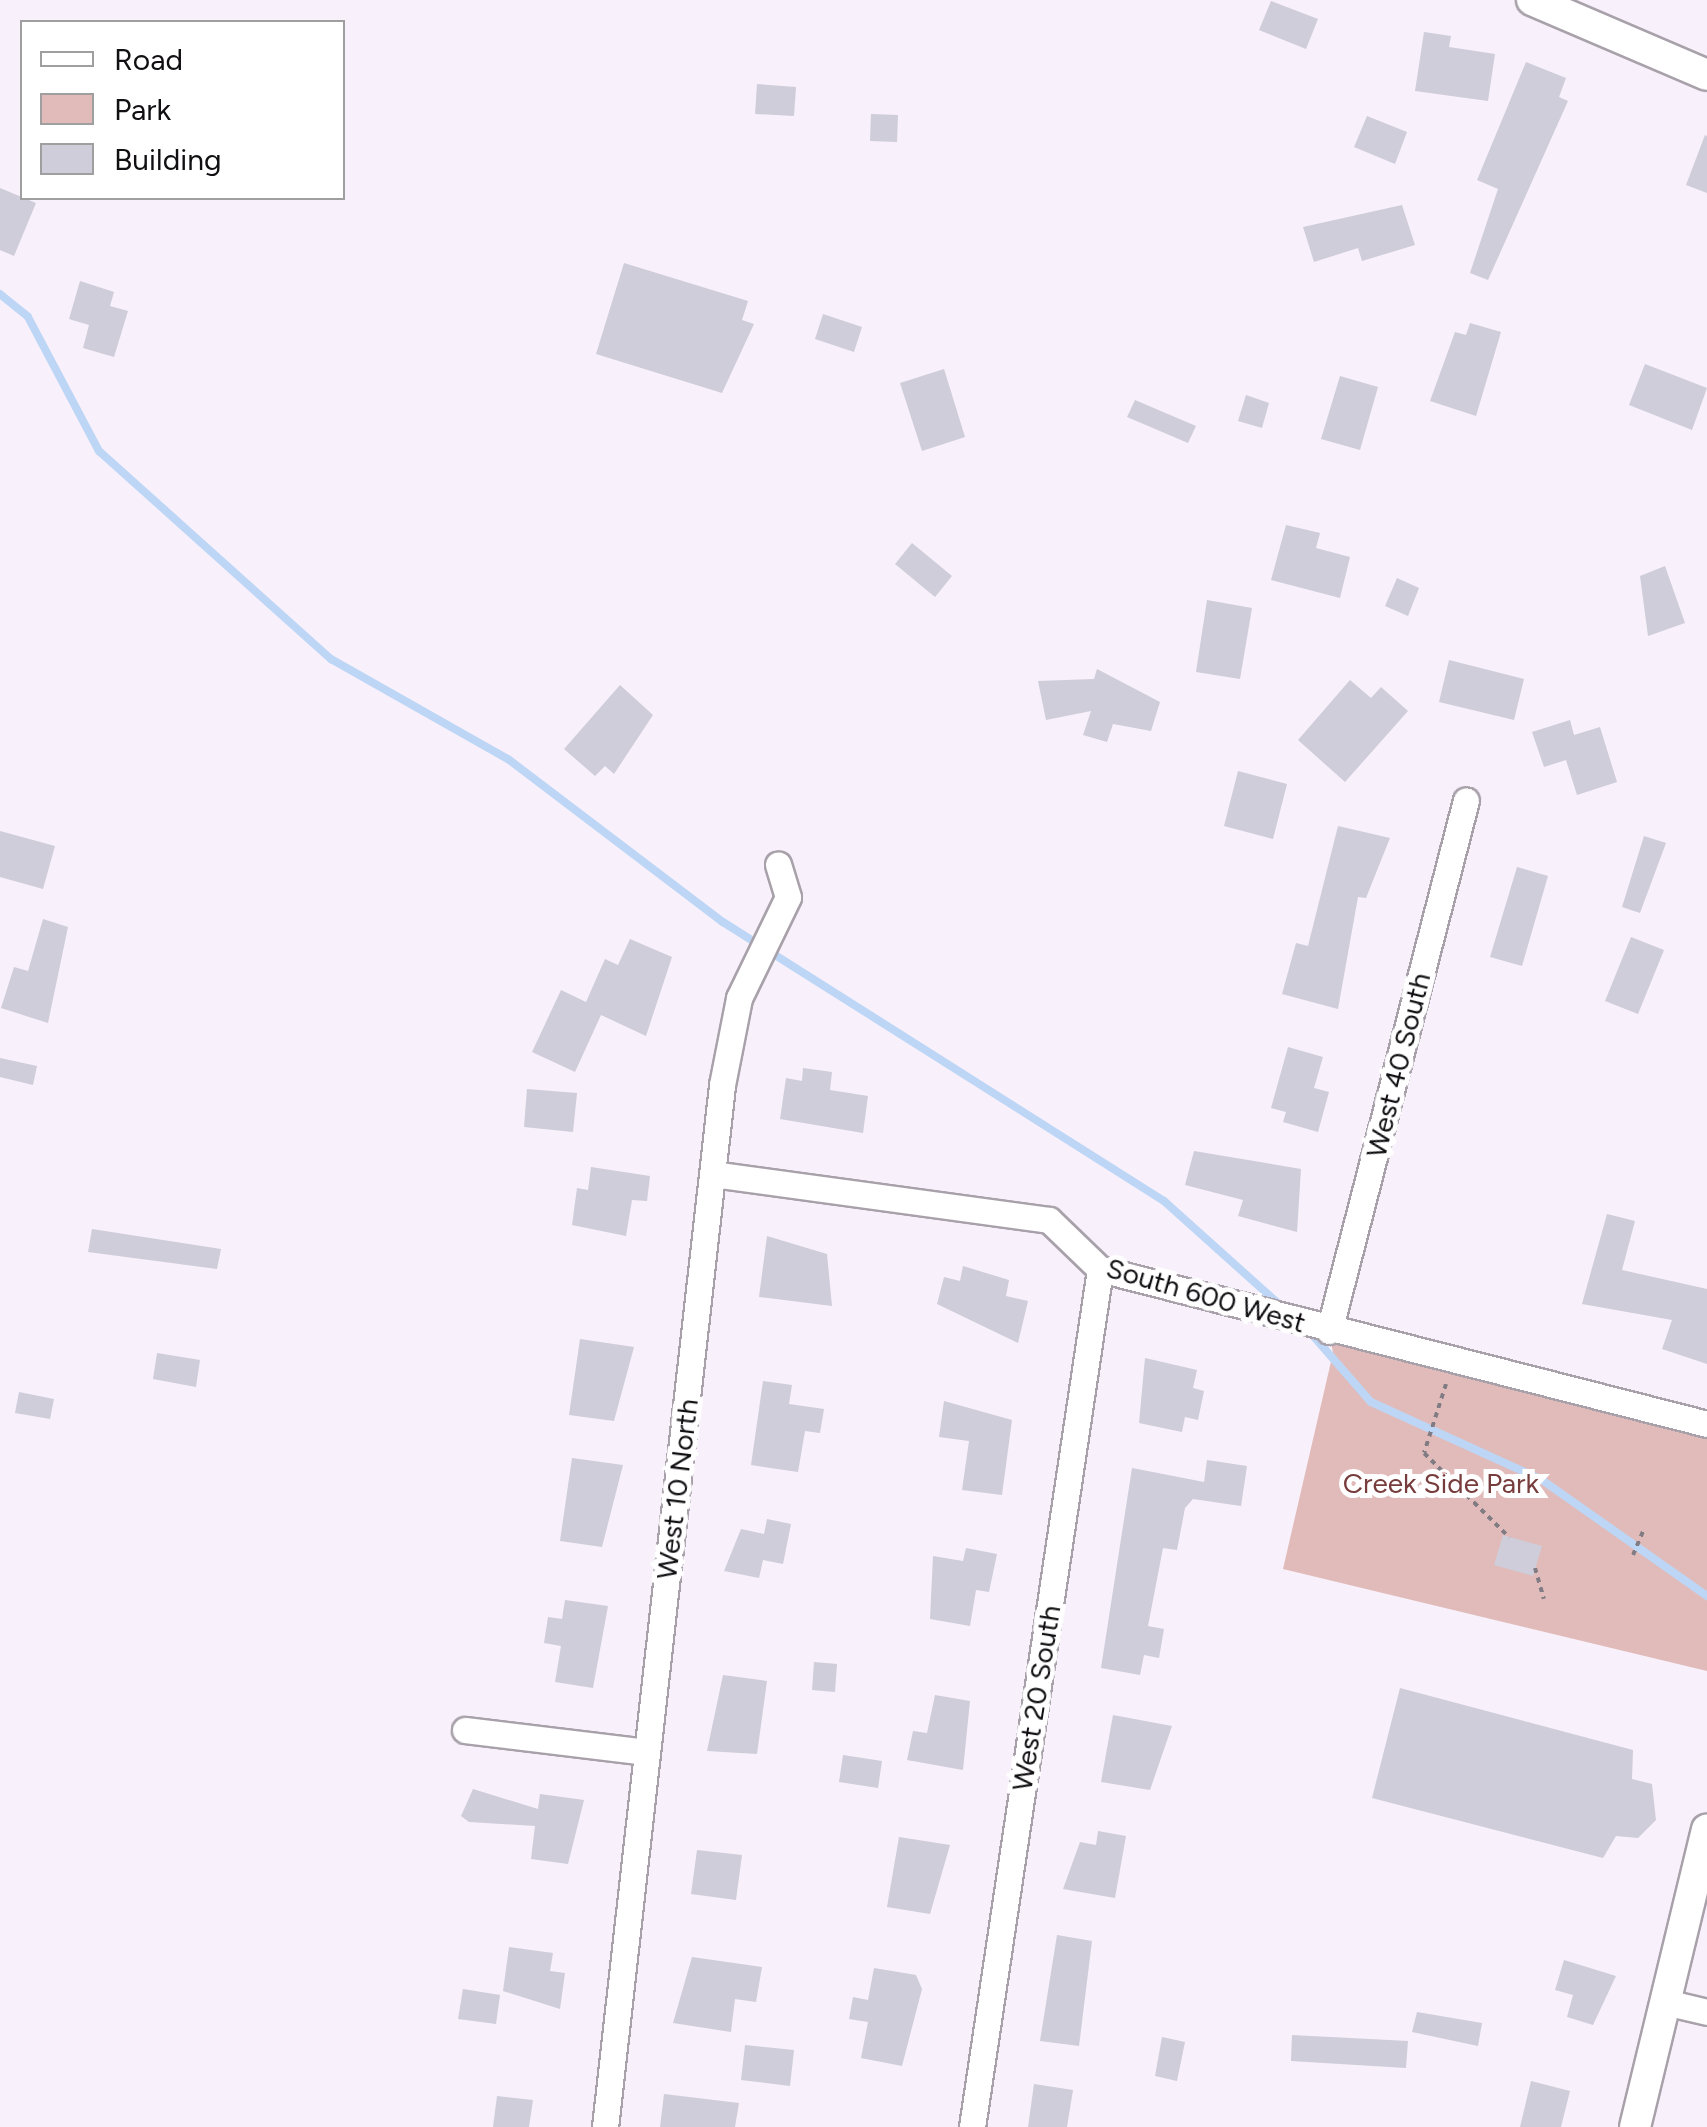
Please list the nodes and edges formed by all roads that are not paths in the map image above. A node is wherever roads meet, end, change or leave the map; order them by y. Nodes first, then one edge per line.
1 (1532, 0) edge
2 (1707, 75) edge
3 (1466, 800) dead end
4 (778, 864) dead end
5 (713, 1174) junction
6 (1100, 1269) junction
7 (1329, 1331) junction
8 (1707, 1424) edge
9 (465, 1730) dead end
10 (647, 1752) junction
11 (1707, 1830) edge
12 (1665, 2002) junction
13 (1707, 2012) edge
14 (606, 2127) edge
15 (972, 2127) edge
16 (1635, 2127) edge

1 - 2 street
3 - 7 street, West 40 South
4 - 5 street, West 10 North
5 - 6 street, South 600 West
5 - 10 street, West 10 North
6 - 7 street, South 600 West
6 - 15 street, West 20 South
7 - 8 street, South 600 West
9 - 10 street
10 - 14 street, West 10 North
11 - 12 street
12 - 13 street
12 - 16 street

